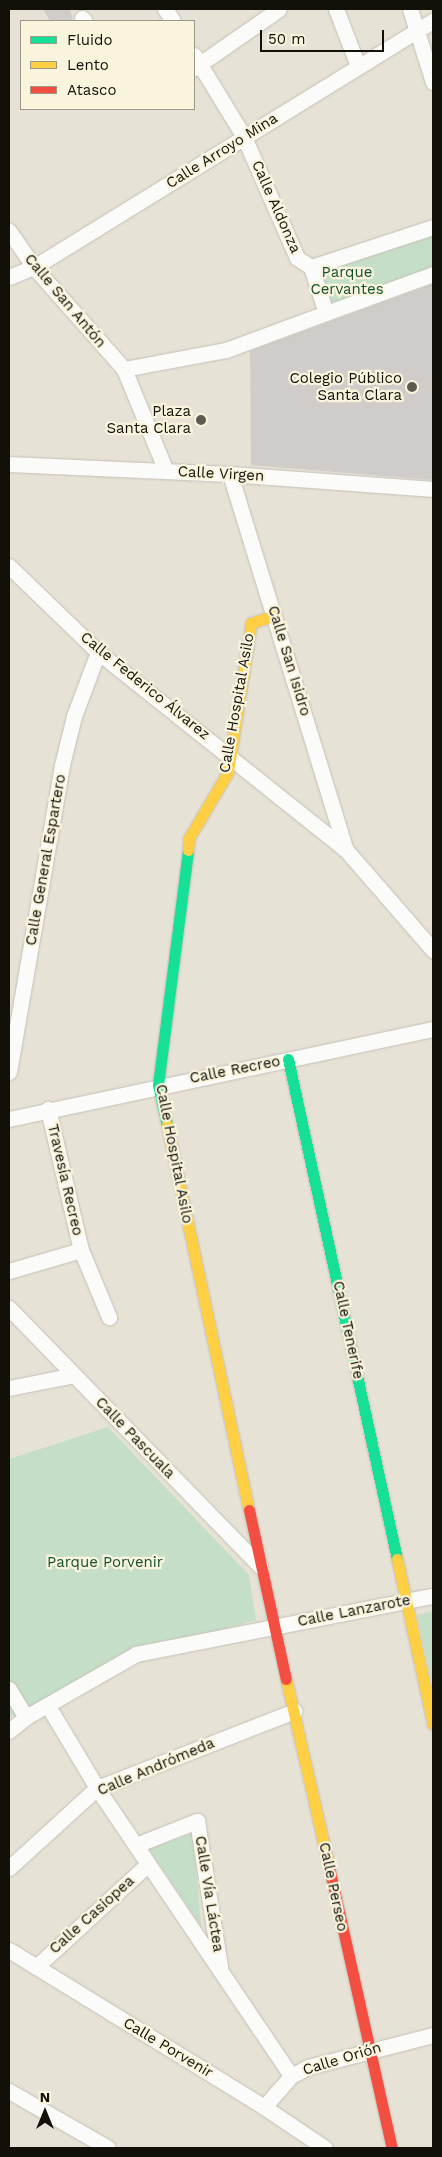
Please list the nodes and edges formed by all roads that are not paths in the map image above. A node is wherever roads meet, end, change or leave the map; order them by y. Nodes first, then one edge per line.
1 (165, 9) edge
2 (278, 9) edge
3 (336, 9) edge
4 (410, 9) edge
5 (172, 20) edge
6 (433, 21) edge
7 (417, 32) junction
8 (196, 63) edge
9 (358, 66) junction
10 (433, 82) edge
11 (244, 137) junction
12 (433, 227) edge
13 (9, 231) edge
14 (34, 267) junction
15 (311, 267) junction
16 (433, 274) edge
17 (9, 277) edge
18 (326, 313) junction
19 (124, 369) junction
20 (9, 464) edge
21 (166, 471) junction
22 (230, 474) junction
23 (433, 489) edge
24 (9, 566) edge
25 (275, 615) junction
26 (98, 652) junction
27 (230, 754) junction
28 (346, 850) junction
29 (433, 950) edge
30 (433, 1029) edge
31 (288, 1059) junction
32 (9, 1072) edge
33 (158, 1085) junction
34 (48, 1110) junction
35 (9, 1118) edge
36 (81, 1250) junction
37 (9, 1271) edge
38 (9, 1308) edge
39 (109, 1317) dead end
40 (74, 1375) junction
41 (9, 1388) edge
42 (261, 1567) junction
43 (433, 1596) edge
44 (406, 1602) junction
45 (274, 1625) junction
46 (9, 1689) edge
47 (48, 1706) junction
48 (295, 1711) junction
49 (26, 1717) junction
50 (433, 1724) edge
51 (9, 1731) edge
52 (97, 1788) junction
53 (136, 1846) junction
54 (148, 1864) junction
55 (9, 1868) edge
56 (9, 1950) edge
57 (36, 1967) junction
58 (221, 1973) junction
59 (433, 2035) edge
60 (368, 2050) junction
61 (290, 2076) junction
62 (9, 2091) edge
63 (264, 2107) junction
64 (108, 2148) edge
65 (325, 2148) edge
66 (392, 2148) edge

1 - 5 street
2 - 8 street
3 - 9 street
4 - 7 street
6 - 7 street, Calle Arroyo Mina
7 - 9 street, Calle Arroyo Mina
7 - 10 street
8 - 11 street, Calle Aldonza
9 - 11 street, Calle Arroyo Mina
11 - 14 street, Calle Arroyo Mina
11 - 15 street, Calle Aldonza
12 - 15 street
13 - 14 street, Calle San Antón
14 - 17 street, Calle Arroyo Mina
14 - 19 street, Calle San Antón
15 - 18 street
16 - 18 street
18 - 19 street
19 - 21 street
20 - 21 street, Calle Virgen
21 - 22 street, Calle Virgen
22 - 23 street, Calle Virgen
22 - 25 street, Calle San Isidro
24 - 26 street, Calle Federico Álvarez
25 - 27 street, Calle Hospital Asilo
25 - 28 street, Calle San Isidro
26 - 27 street, Calle Federico Álvarez
26 - 32 street, Calle General Espartero
27 - 28 street, Calle Federico Álvarez
27 - 33 street, Calle Hospital Asilo
28 - 29 street, Calle Federico Álvarez
30 - 31 street, Calle Recreo
31 - 33 street, Calle Recreo
31 - 44 street, Calle Tenerife
33 - 34 street, Calle Recreo
33 - 42 street, Calle Hospital Asilo
34 - 35 street, Calle Recreo
34 - 36 street, Travesía Recreo
36 - 37 street, Travesía Recreo
36 - 39 street, Travesía Recreo
38 - 40 street, Calle Pascuala
40 - 41 street
40 - 42 street, Calle Pascuala
42 - 45 street, Calle Hospital Asilo
43 - 44 street, Calle Lanzarote
44 - 45 street, Calle Lanzarote
44 - 50 street, Calle Tenerife
45 - 47 street, Calle Lanzarote
45 - 48 street, Calle Perseo
46 - 49 street
47 - 49 street, Calle Lanzarote
47 - 52 street, Calle Vía Láctea
48 - 52 street, Calle Andrómeda
48 - 60 street, Calle Perseo
49 - 51 street, Calle Lanzarote
52 - 53 street, Calle Vía Láctea
52 - 55 street, Calle Andrómeda
53 - 54 street, Calle Vía Láctea
53 - 58 street, Calle Vía Láctea
54 - 57 street, Calle Casiopea
54 - 58 street, Calle Vía Láctea
56 - 57 street, Calle Porvenir
57 - 63 street, Calle Porvenir
58 - 61 street, Calle Vía Láctea
59 - 60 street, Calle Orión
60 - 61 street, Calle Orión
60 - 66 street, Calle Perseo
61 - 63 street, Calle Orión
62 - 64 street
63 - 65 street, Calle Porvenir

